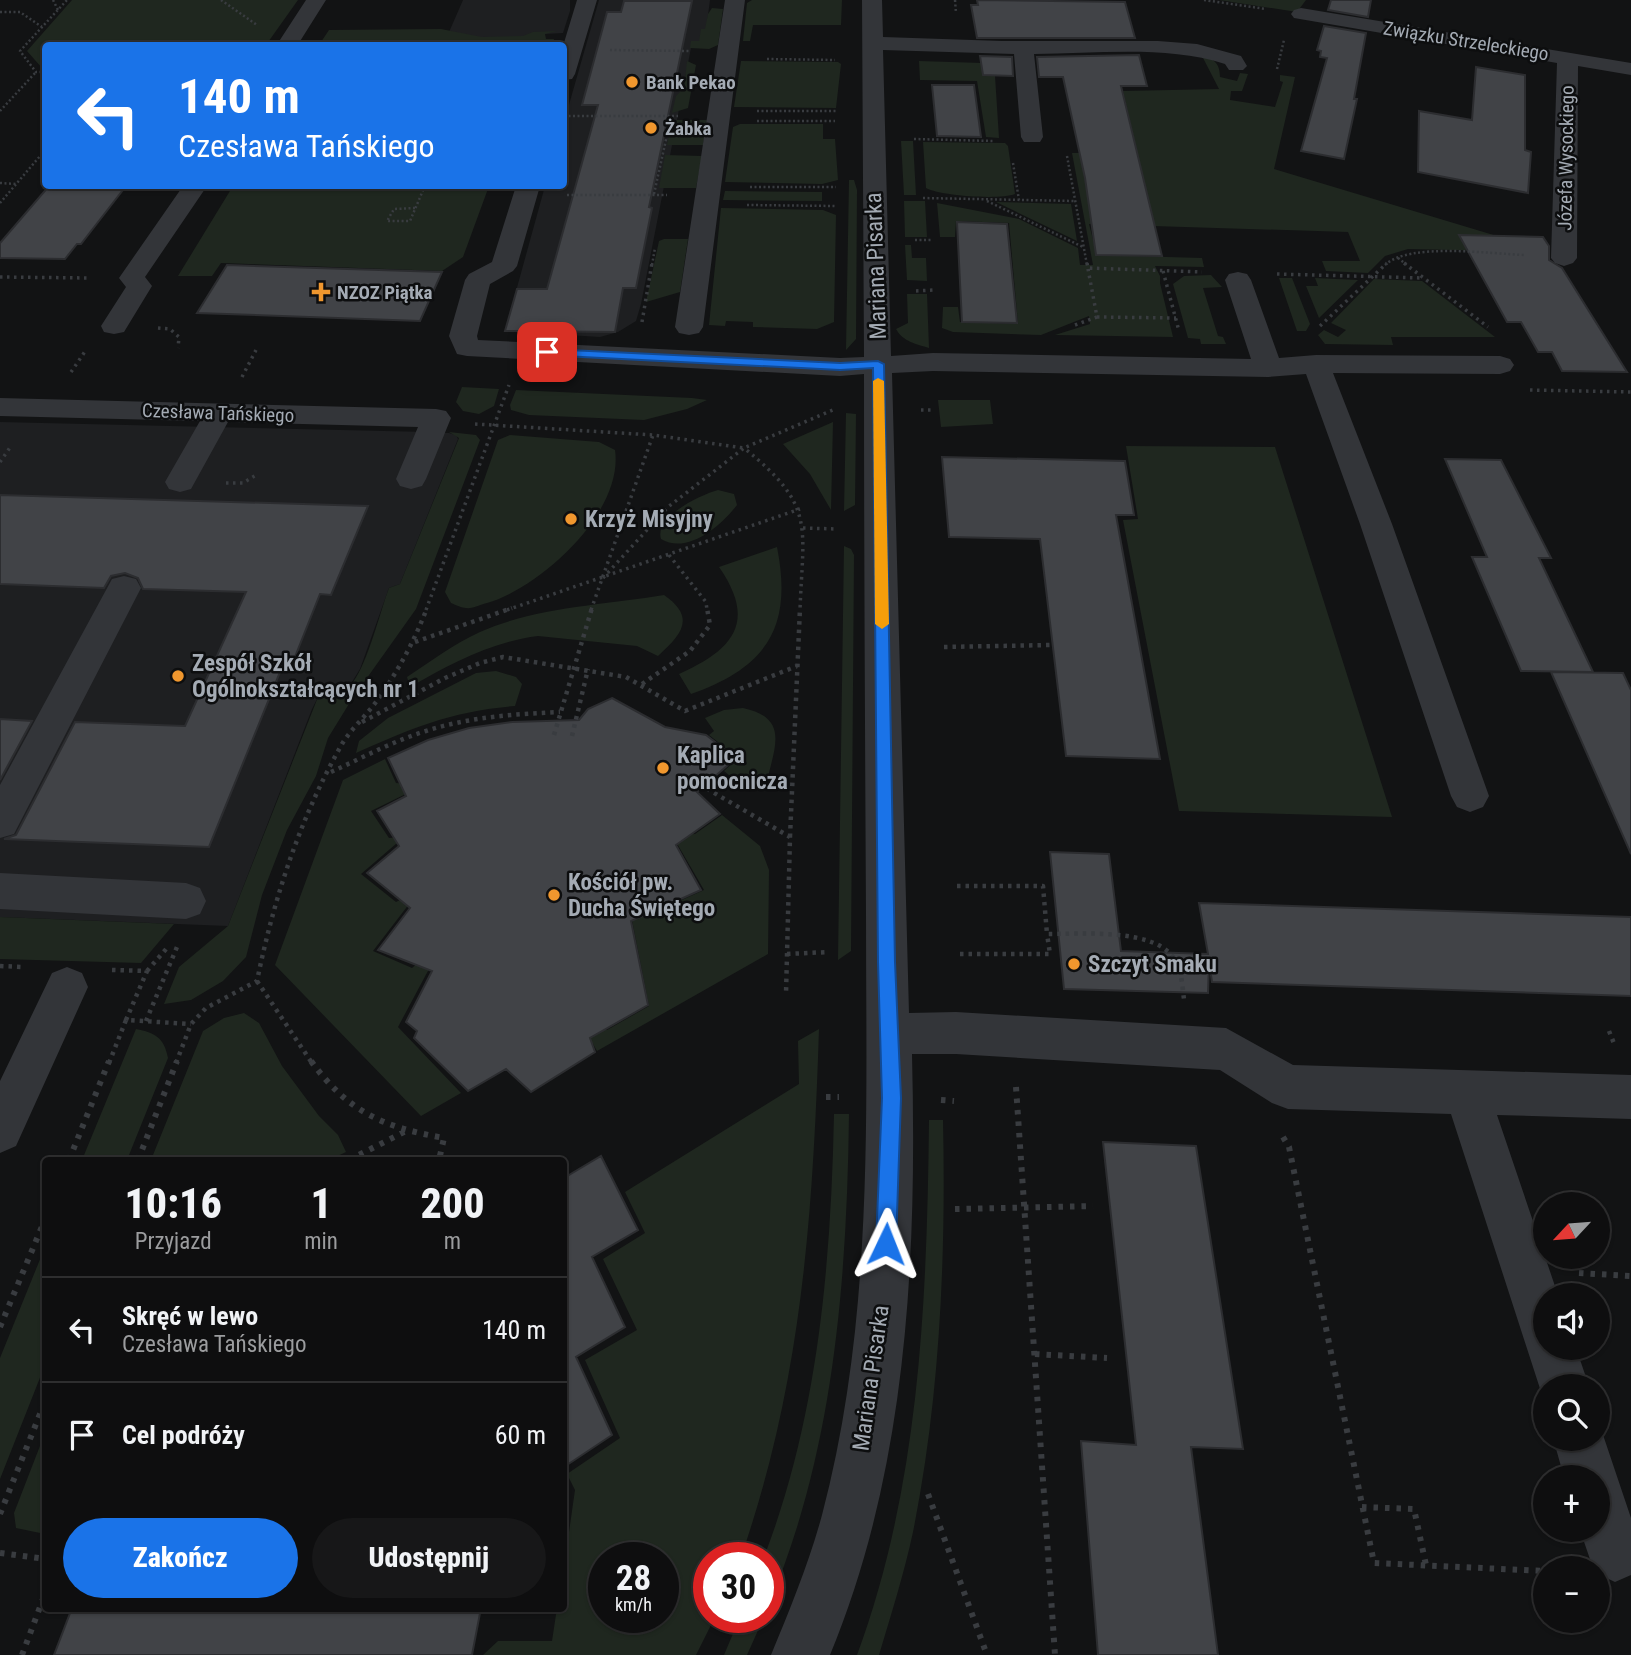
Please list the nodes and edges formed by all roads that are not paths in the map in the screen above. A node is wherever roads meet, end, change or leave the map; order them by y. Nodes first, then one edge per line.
1 (316, 0) edge
2 (587, 0) edge
3 (735, 0) edge
4 (872, 0) edge
5 (1301, 14) road end
6 (289, 42) edge
7 (874, 43) junction
8 (1023, 48) junction
9 (1568, 58) junction
10 (567, 63) edge
11 (1236, 66) dead end
12 (1631, 69) edge
13 (1032, 137) dead end
14 (193, 189) edge
15 (527, 189) edge
16 (1564, 258) dead end
17 (1238, 280) dead end
18 (114, 326) dead end
19 (689, 327) dead end
20 (878, 364) junction
21 (1316, 364) junction
22 (1500, 365) dead end
23 (1269, 368) junction
24 (0, 407) edge
25 (219, 413) junction
26 (411, 479) dead end
27 (180, 482) dead end
28 (124, 588) dead end
29 (1470, 796) dead end
30 (0, 822) edge
31 (0, 891) edge
32 (186, 901) dead end
33 (66, 987) dead end
34 (890, 1034) junction
35 (1467, 1093) junction
36 (1631, 1097) edge
37 (0, 1130) edge
38 (1533, 1293) edge
39 (1610, 1538) edge
40 (1615, 1554) dead end
41 (800, 1655) edge

1 - 6 street
2 - 10 street
3 - 19 street
4 - 7 street, Mariana Pisarka
5 - 9 street, Związku Strzeleckiego
7 - 8 street
7 - 20 street, Mariana Pisarka
8 - 11 street
8 - 13 street
9 - 12 street, Związku Strzeleckiego
9 - 16 street, Józefa Wysockiego
14 - 18 street
15 - 20 street
17 - 23 street
20 - 23 street
20 - 34 street, Mariana Pisarka
21 - 22 street
21 - 23 street
21 - 29 street
24 - 25 street, Czesława Tańskiego
25 - 26 street, Czesława Tańskiego
25 - 27 street
28 - 30 street
31 - 32 street
33 - 37 street
34 - 35 street
34 - 41 street, Mariana Pisarka
35 - 36 street
35 - 38 street
39 - 40 street

